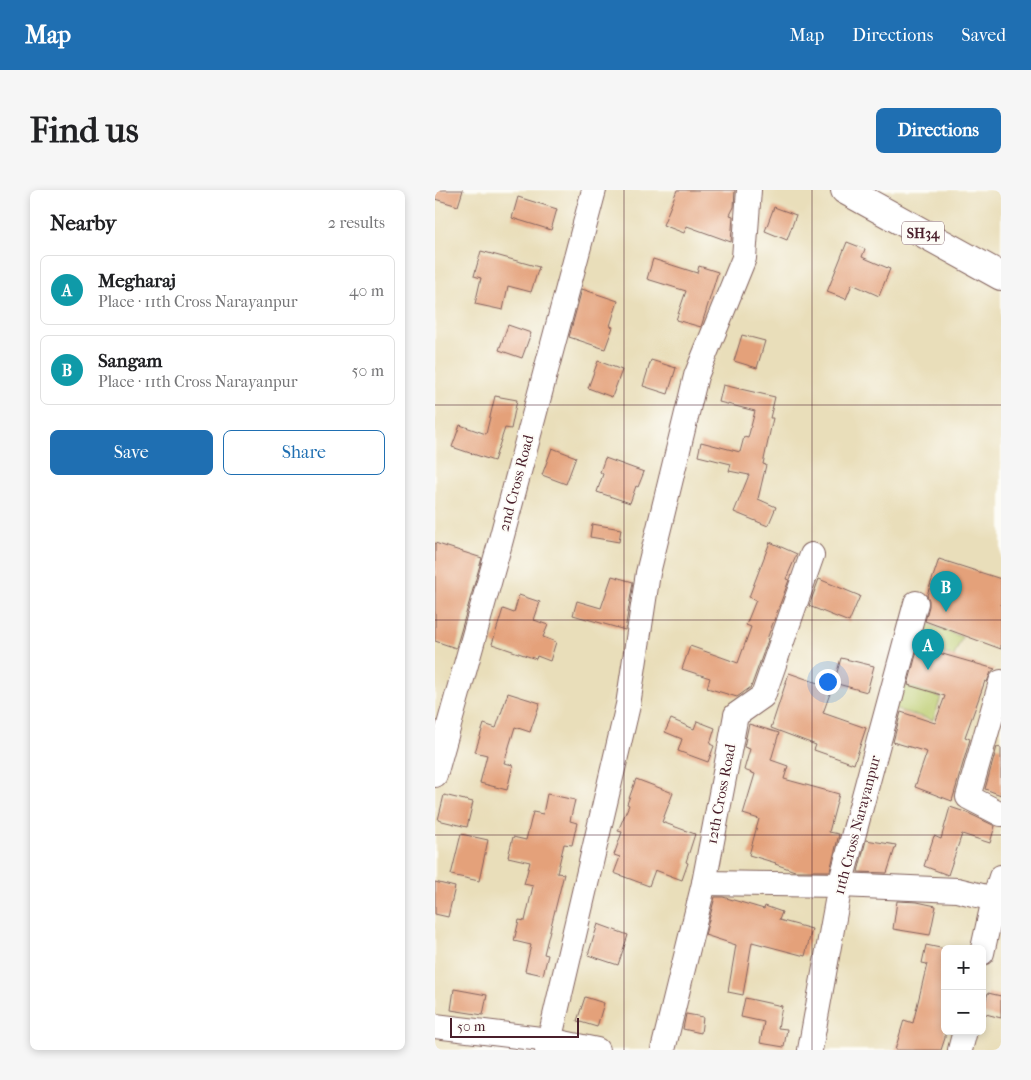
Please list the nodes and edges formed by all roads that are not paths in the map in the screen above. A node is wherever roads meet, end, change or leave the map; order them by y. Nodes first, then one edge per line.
1 (594, 190) edge
2 (749, 190) edge
3 (845, 190) edge
4 (1001, 276) edge
5 (812, 555) dead end
6 (916, 603) dead end
7 (1001, 682) edge
8 (435, 775) edge
9 (1001, 814) edge
10 (1001, 877) edge
11 (704, 883) junction
12 (840, 885) junction
13 (998, 901) edge
14 (984, 945) edge
15 (435, 1026) edge
16 (964, 1035) edge
17 (548, 1045) edge
18 (597, 1050) edge
19 (663, 1050) edge
20 (810, 1050) edge
21 (961, 1050) edge

1 - 8 street, 2nd Cross Road
2 - 17 street
3 - 4 main road, SH34
5 - 11 street, 12th Cross Road
6 - 12 street, 11th Cross Narayanpur
7 - 9 street
10 - 13 street
11 - 12 street
11 - 19 street, 12th Cross Road
12 - 13 street
12 - 20 street, 11th Cross Narayanpur
13 - 14 street
15 - 17 street
16 - 21 street
17 - 18 street

